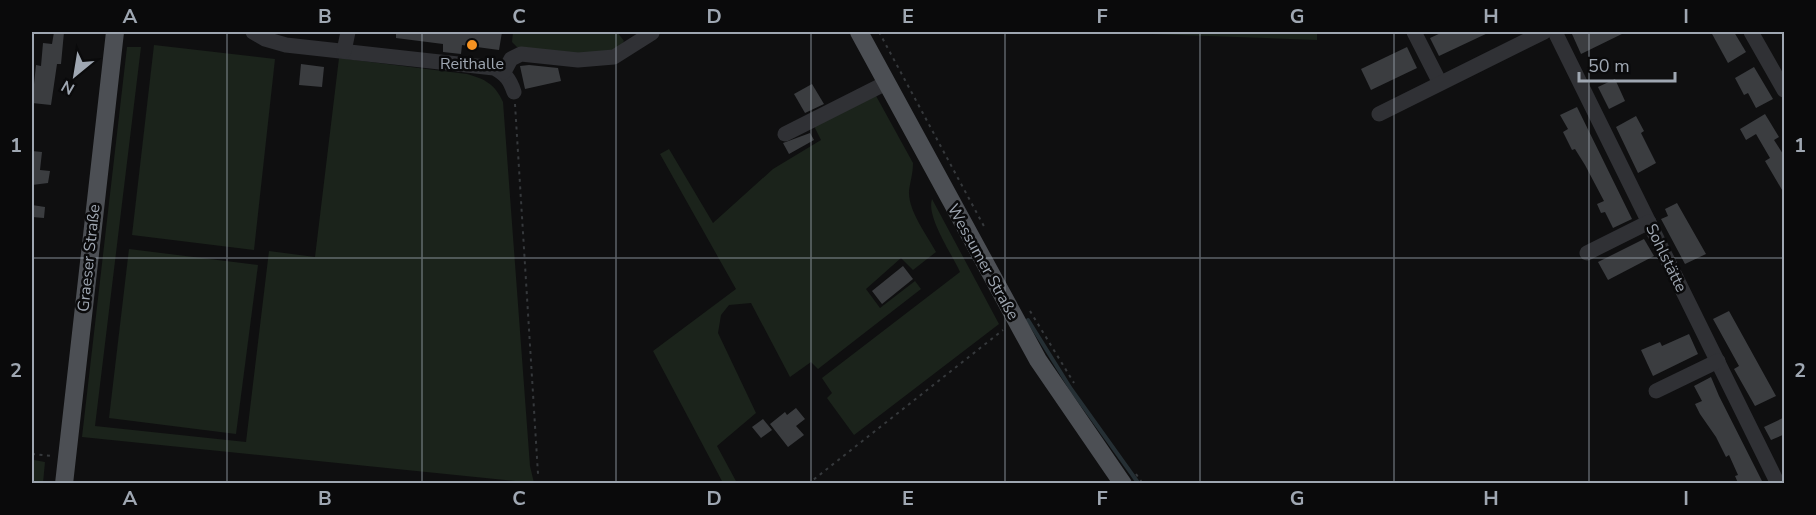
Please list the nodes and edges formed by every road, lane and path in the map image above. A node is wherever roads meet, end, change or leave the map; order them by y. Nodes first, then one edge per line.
1 (115, 32) edge
2 (253, 32) edge
3 (348, 32) edge
4 (650, 32) edge
5 (859, 32) edge
6 (879, 32) edge
7 (1414, 32) edge
8 (1544, 32) edge
9 (1555, 32) edge
10 (1751, 32) edge
11 (344, 51) junction
12 (504, 72) junction
13 (886, 83) junction
14 (1440, 84) junction
15 (1785, 90) edge
16 (514, 92) joint
17 (1379, 114) dead end
18 (785, 134) dead end
19 (1649, 222) junction
20 (990, 237) dead end
21 (1587, 254) dead end
22 (1028, 307) dead end
23 (1015, 321) junction
24 (1718, 361) junction
25 (1079, 391) dead end
26 (1656, 391) dead end
27 (32, 454) edge
28 (54, 456) dead end
29 (1130, 465) dead end
30 (538, 474) dead end
31 (64, 483) edge
32 (808, 483) edge
33 (1123, 483) edge
34 (1143, 483) edge
35 (1778, 483) edge

1 - 31 main road, Graeser Straße
2 - 11 street
3 - 11 street
4 - 12 street
5 - 13 main road, Wessumer Straße
6 - 20 path
7 - 14 street
8 - 14 street
9 - 19 street, Sohlstätte
10 - 15 street
11 - 12 street
12 - 16 street
13 - 18 street
13 - 23 main road, Wessumer Straße
14 - 17 street
16 - 30 path
19 - 21 street
19 - 24 street, Sohlstätte
22 - 25 path
23 - 32 path
23 - 33 main road, Wessumer Straße
24 - 26 street
24 - 35 street, Sohlstätte
27 - 28 path
29 - 34 path

